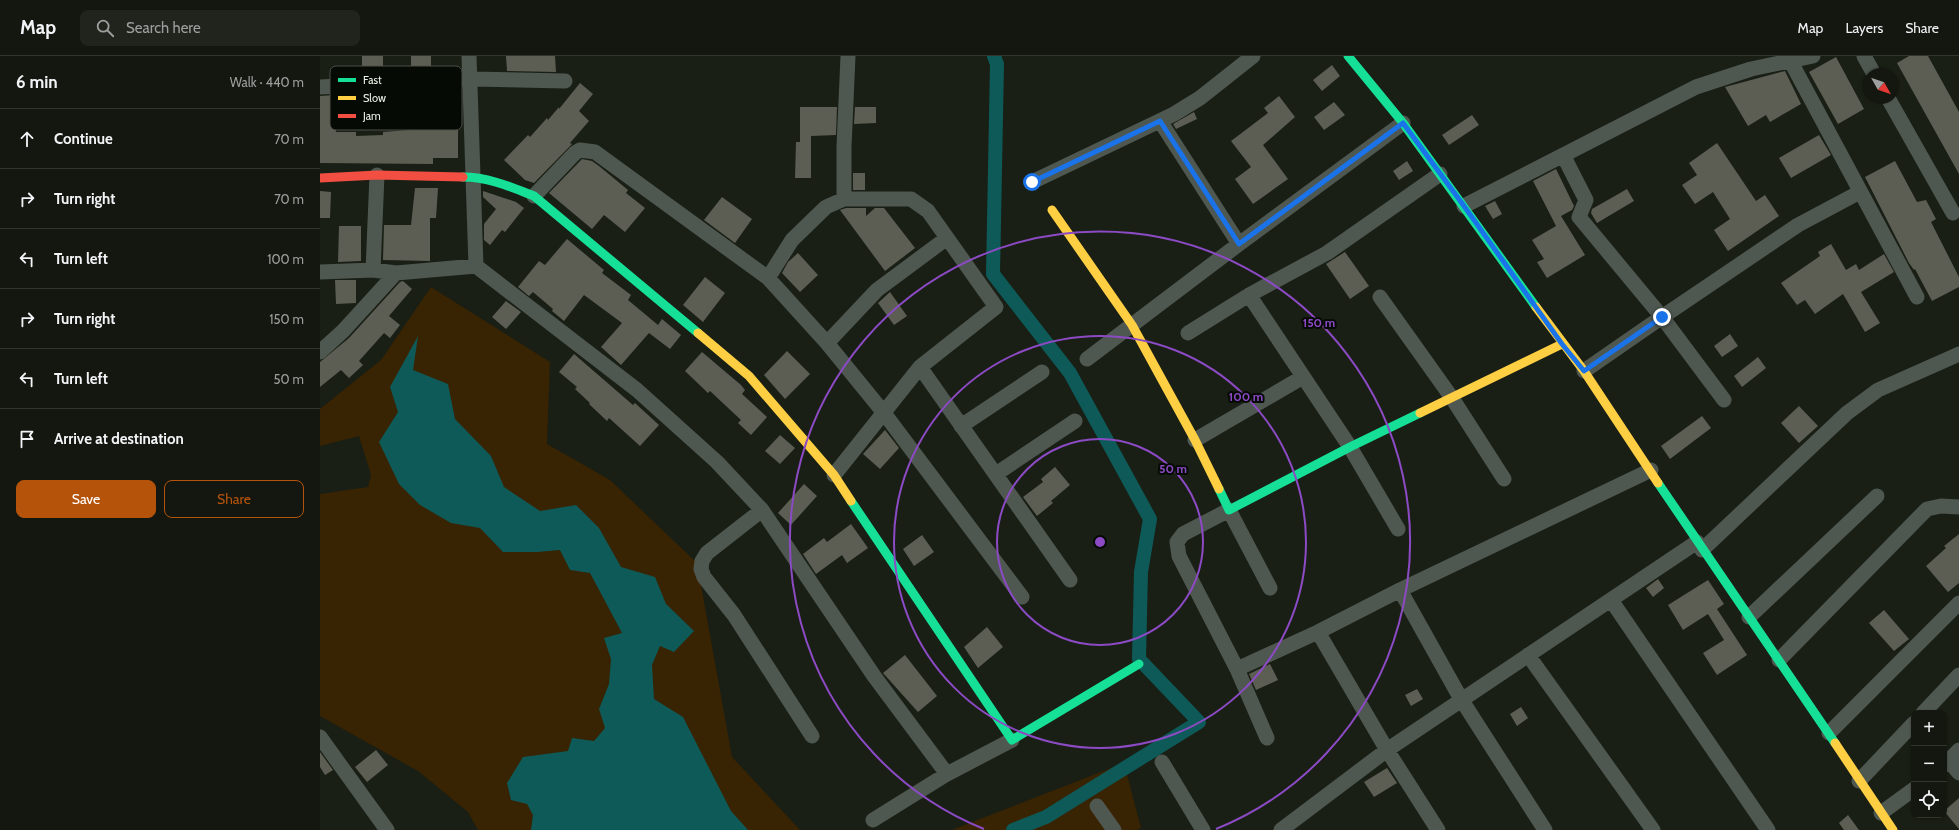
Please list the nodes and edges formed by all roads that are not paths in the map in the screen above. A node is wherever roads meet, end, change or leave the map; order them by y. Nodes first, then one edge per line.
1 (469, 56) edge
2 (848, 56) edge
3 (1253, 56) edge
4 (1348, 56) edge
5 (1813, 56) edge
6 (1864, 56) edge
7 (1791, 62) junction
8 (1871, 68) edge
9 (462, 79) edge
10 (470, 79) junction
11 (565, 81) dead end
12 (330, 86) edge
13 (320, 87) edge
14 (1891, 104) edge
15 (1160, 121) junction
16 (1403, 123) junction
17 (1563, 155) junction
18 (1440, 174) junction
19 (377, 175) junction
20 (473, 176) junction
21 (320, 178) edge
22 (1032, 182) dead end
23 (1860, 192) junction
24 (534, 196) junction
25 (844, 199) junction
26 (1464, 206) junction
27 (1052, 210) dead end
28 (1953, 213) dead end
29 (947, 238) junction
30 (1239, 244) junction
31 (476, 266) junction
32 (373, 270) junction
33 (320, 272) edge
34 (396, 273) junction
35 (768, 278) junction
36 (1249, 295) junction
37 (1380, 297) dead end
38 (1917, 297) dead end
39 (1662, 317) junction
40 (1132, 325) junction
41 (1188, 333) dead end
42 (828, 343) junction
43 (1562, 344) junction
44 (320, 352) edge
45 (1959, 354) edge
46 (1087, 359) dead end
47 (920, 367) junction
48 (1584, 371) junction
49 (1042, 372) dead end
50 (1303, 377) junction
51 (1452, 398) junction
52 (1724, 400) dead end
53 (884, 413) junction
54 (1075, 421) dead end
55 (962, 426) junction
56 (1195, 440) junction
57 (1350, 447) junction
58 (1651, 470) junction
59 (996, 474) junction
60 (834, 475) junction
61 (1504, 479) dead end
62 (1877, 496) dead end
63 (1959, 507) edge
64 (762, 510) junction
65 (1229, 510) junction
66 (1398, 529) dead end
67 (1700, 546) junction
68 (1070, 580) dead end
69 (1270, 588) dead end
70 (1400, 590) junction
71 (1022, 598) dead end
72 (1611, 600) junction
73 (1959, 603) edge
74 (1749, 617) junction
75 (1318, 632) junction
76 (1528, 655) junction
77 (1779, 660) junction
78 (1139, 664) dead end
79 (1237, 669) junction
80 (1959, 675) edge
81 (1461, 699) junction
82 (1926, 710) edge
83 (1911, 726) edge
84 (1829, 733) junction
85 (812, 736) dead end
86 (320, 737) edge
87 (1267, 738) dead end
88 (1012, 740) junction
89 (1387, 750) junction
90 (1951, 758) edge
91 (1162, 762) dead end
92 (1959, 773) edge
93 (947, 774) junction
94 (1859, 781) junction
95 (1911, 791) edge
96 (1097, 806) dead end
97 (1881, 813) junction
98 (873, 820) dead end
99 (387, 830) edge
100 (1114, 830) edge
101 (1203, 830) edge
102 (1280, 830) edge
103 (1438, 830) edge
104 (1545, 830) edge
105 (1653, 830) edge
106 (1768, 830) edge
107 (1893, 830) edge

1 - 10 street
2 - 25 street
3 - 15 street
4 - 16 street
5 - 7 street
6 - 8 street
7 - 17 street
7 - 23 street
9 - 10 street
10 - 11 street
10 - 20 street
12 - 13 street
14 - 28 street
15 - 22 street
15 - 30 street
16 - 18 street
16 - 30 street
17 - 26 street
17 - 39 street
18 - 26 street
18 - 36 street
19 - 20 street
19 - 21 street
19 - 32 street
20 - 24 street
20 - 31 street
23 - 38 street
23 - 39 street
24 - 35 street
24 - 60 street
25 - 29 street
25 - 35 street
26 - 43 street
27 - 40 street
29 - 42 street
29 - 47 street
30 - 40 street
31 - 34 street
31 - 64 street
32 - 33 street
32 - 34 street
34 - 44 street
35 - 42 street
36 - 41 street
36 - 50 street
37 - 51 street
39 - 48 street
39 - 52 street
40 - 46 street
40 - 56 street
42 - 53 street
43 - 48 street
43 - 51 street
45 - 67 street
47 - 53 street
47 - 55 street
48 - 58 street
49 - 55 street
50 - 56 street
50 - 57 street
51 - 57 street
51 - 61 street
53 - 60 street
53 - 71 street
54 - 59 street
55 - 59 street
56 - 65 street
57 - 65 street
57 - 66 street
58 - 67 street
58 - 70 street
59 - 68 street
60 - 88 street
62 - 74 street
63 - 77 street
64 - 85 street
64 - 93 street
65 - 69 street
65 - 79 street
67 - 72 street
67 - 74 street
70 - 75 street
70 - 81 street
72 - 76 street
72 - 106 street
73 - 84 street
74 - 77 street
75 - 79 street
75 - 89 street
76 - 81 street
76 - 105 street
77 - 84 street
78 - 88 street
79 - 87 street
80 - 82 street
81 - 89 street
81 - 104 street
83 - 94 street
84 - 94 street
86 - 99 street
88 - 93 street
89 - 102 street
89 - 103 street
90 - 92 street
91 - 101 street
93 - 98 street
94 - 97 street
95 - 97 street
96 - 100 street
97 - 107 street

